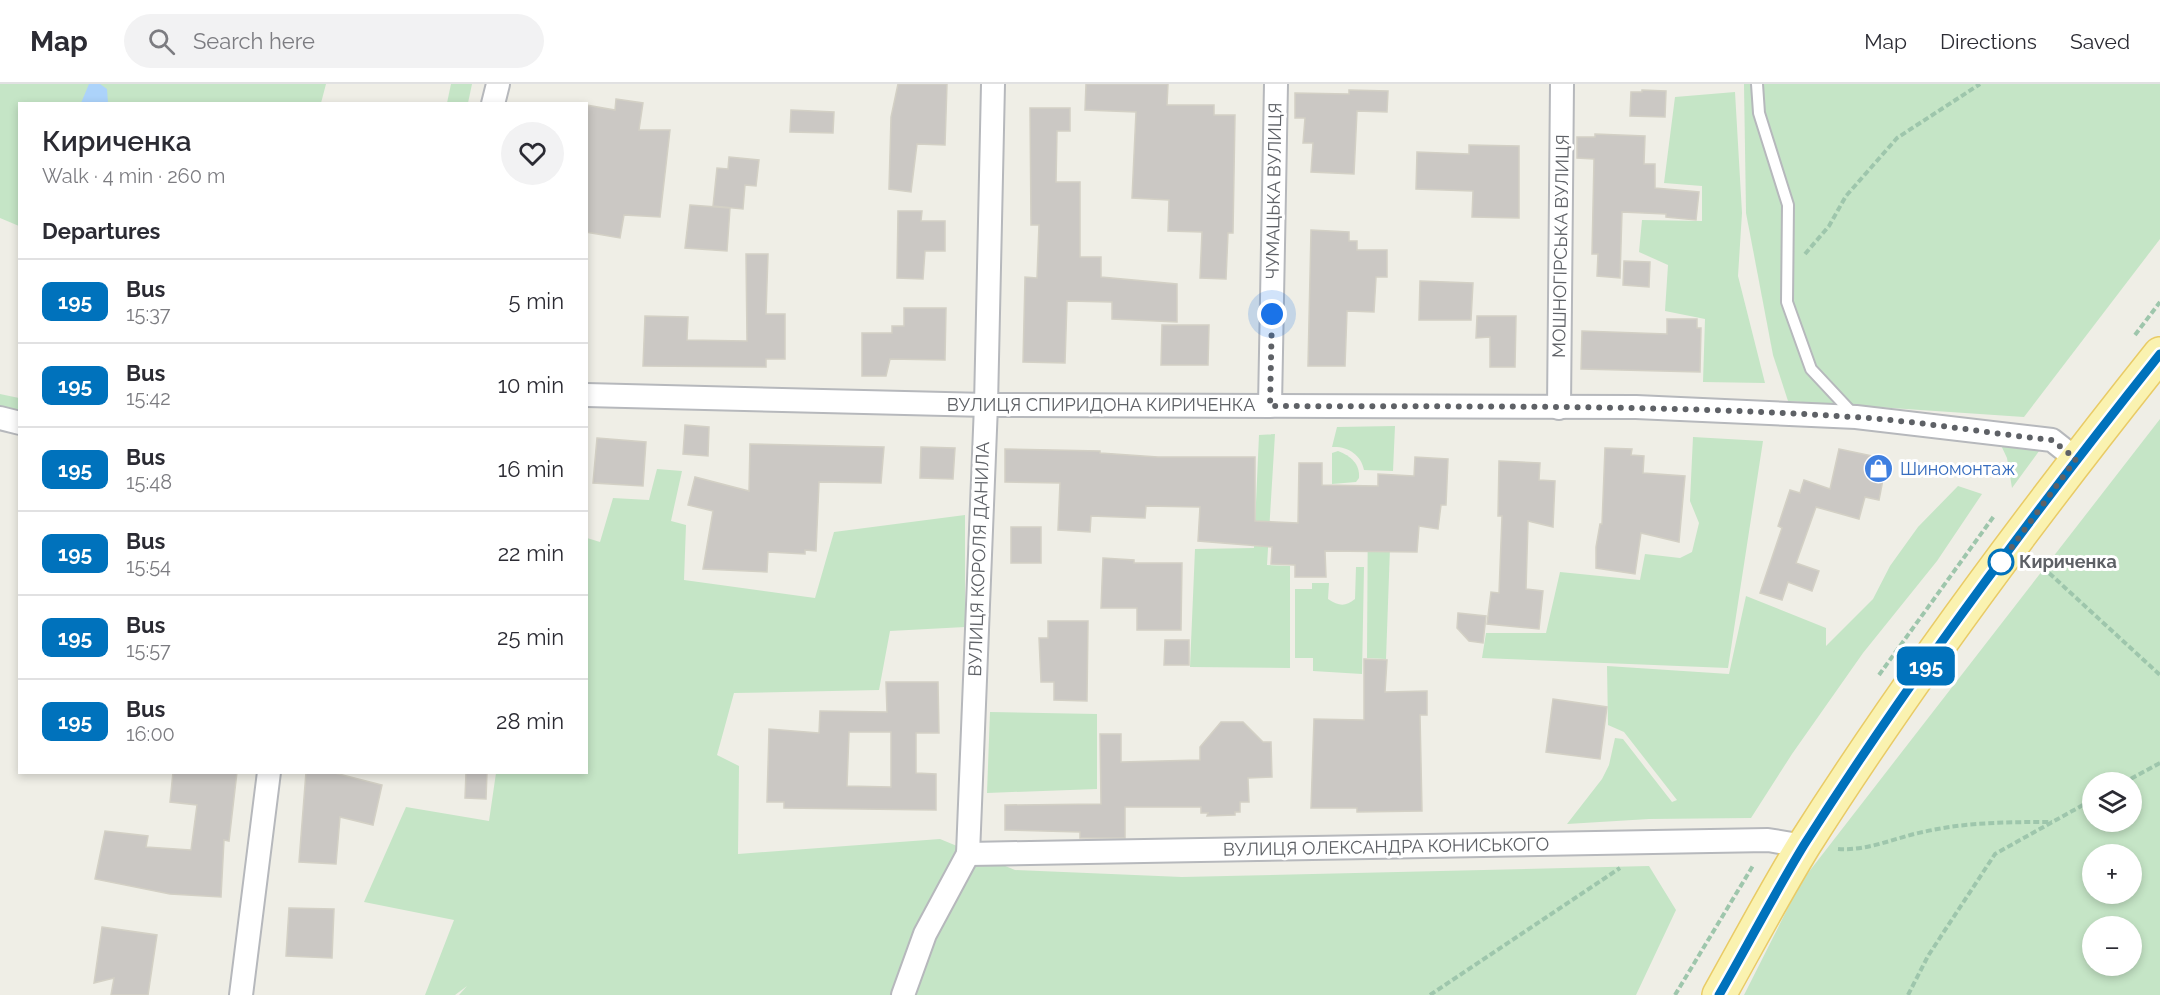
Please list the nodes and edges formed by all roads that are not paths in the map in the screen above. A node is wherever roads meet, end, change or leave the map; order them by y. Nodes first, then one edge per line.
1 (498, 84) edge
2 (993, 84) edge
3 (1276, 84) edge
4 (1562, 84) edge
5 (1758, 84) edge
6 (494, 102) edge
7 (2160, 354) edge
8 (588, 395) edge
9 (986, 405) junction
10 (1270, 406) junction
11 (1559, 408) junction
12 (1856, 417) junction
13 (0, 418) edge
14 (18, 422) edge
15 (2076, 459) junction
16 (269, 774) edge
17 (1804, 846) junction
18 (968, 854) junction
19 (242, 995) edge
20 (903, 995) edge
21 (1719, 995) edge

1 - 6 street
2 - 9 street, ВУЛИЦЯ КОРОЛЯ ДАНИЛА
3 - 10 street, ЧУМАЦЬКА ВУЛИЦЯ
4 - 11 street, МОШНОГІРСЬКА ВУЛИЦЯ
5 - 12 lane
7 - 15 main road
8 - 9 street, ВУЛИЦЯ СПИРИДОНА КИРИЧЕНКА
9 - 10 street, ВУЛИЦЯ СПИРИДОНА КИРИЧЕНКА
9 - 18 street, ВУЛИЦЯ КОРОЛЯ ДАНИЛА
10 - 11 street, ВУЛИЦЯ СПИРИДОНА КИРИЧЕНКА
11 - 12 street, ВУЛИЦЯ СПИРИДОНА КИРИЧЕНКА
12 - 15 street, ВУЛИЦЯ СПИРИДОНА КИРИЧЕНКА
13 - 14 street
15 - 17 main road
16 - 19 street
17 - 18 street, ВУЛИЦЯ ОЛЕКСАНДРА КОНИСЬКОГО
17 - 21 main road
18 - 20 street

